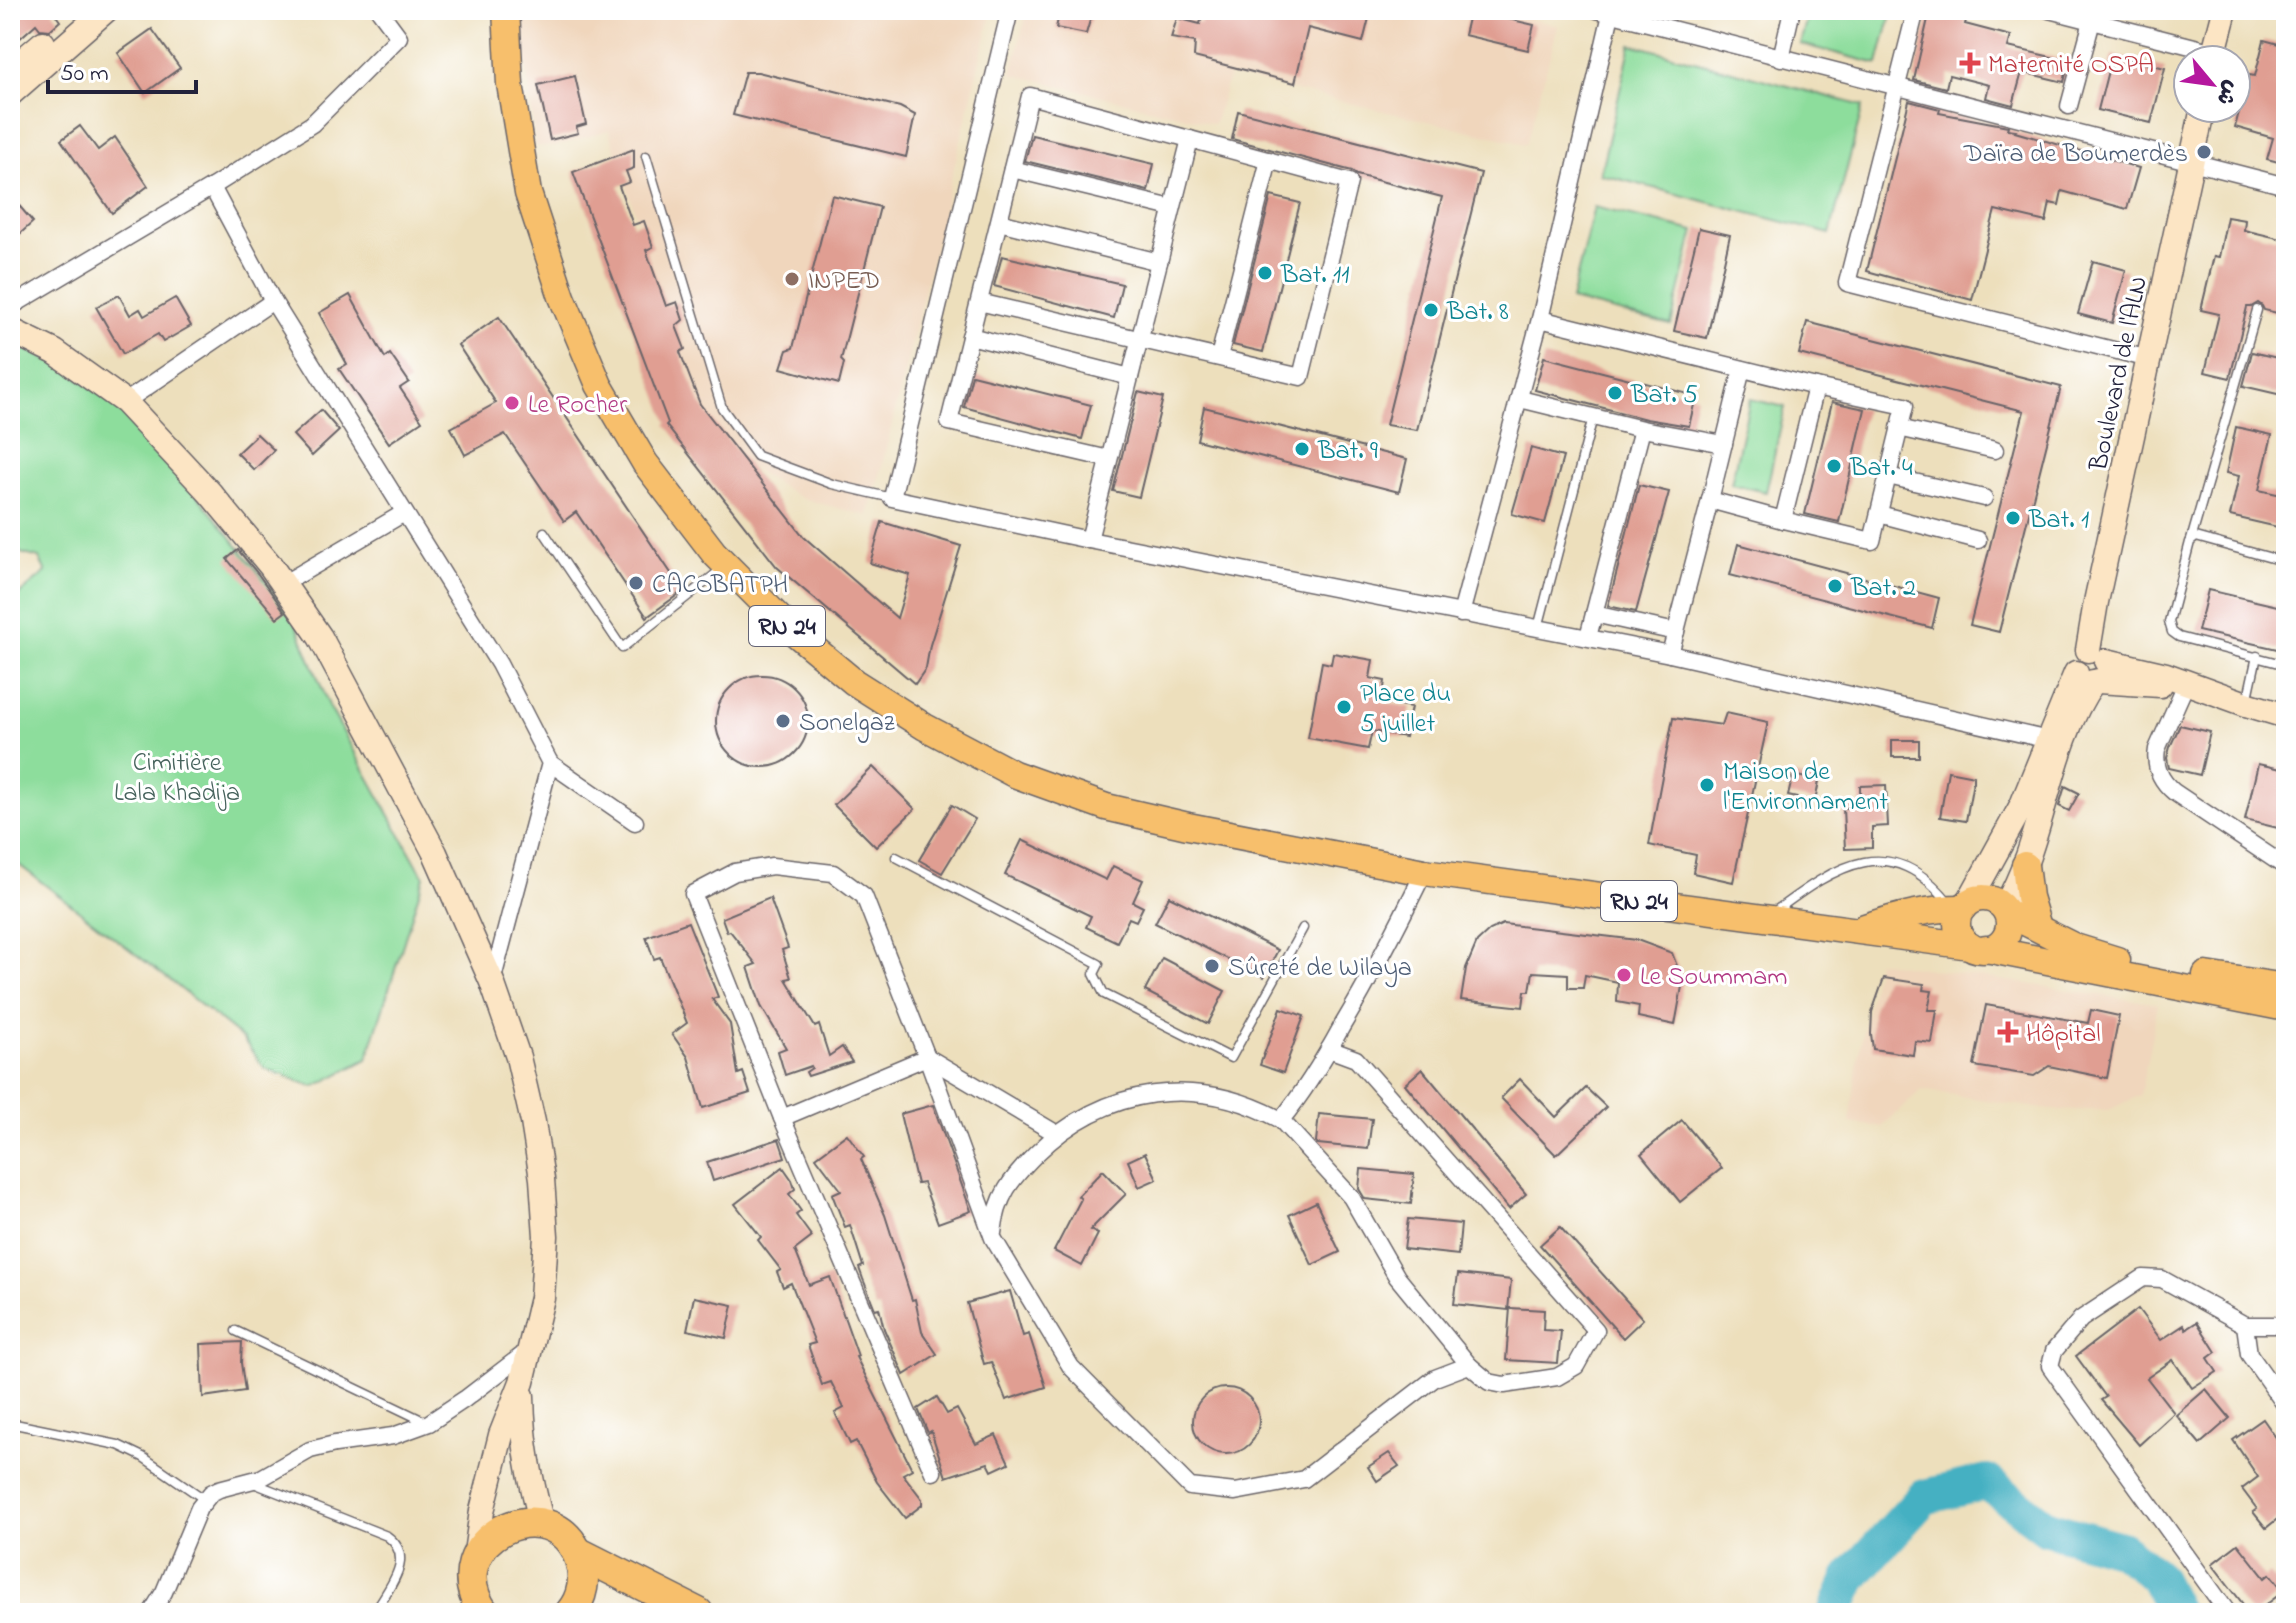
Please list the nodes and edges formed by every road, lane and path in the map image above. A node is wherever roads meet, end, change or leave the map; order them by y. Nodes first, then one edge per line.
1 (82, 10) edge
2 (106, 10) edge
3 (379, 10) edge
4 (1010, 10) edge
5 (1792, 10) edge
6 (1916, 10) edge
7 (2049, 10) edge
8 (2125, 10) edge
9 (2225, 10) edge
10 (506, 11) edge
11 (1607, 11) edge
12 (2092, 21) junction
13 (2120, 28) junction
14 (2173, 44) edge
15 (2216, 44) edge
16 (1781, 58) junction
17 (11, 69) edge
18 (1897, 88) junction
19 (10, 94) edge
20 (2069, 106) dead end
21 (2200, 124) edge
22 (1190, 139) junction
23 (646, 156) dead end
24 (1269, 160) junction
25 (2192, 163) junction
26 (1012, 169) junction
27 (2286, 186) edge
28 (212, 187) junction
29 (1172, 208) junction
30 (999, 222) junction
31 (1159, 262) junction
32 (273, 301) junction
33 (979, 302) junction
34 (10, 307) edge
35 (2257, 310) dead end
36 (1540, 319) junction
37 (10, 330) edge
38 (970, 336) junction
39 (1139, 339) junction
40 (1219, 357) junction
41 (2149, 359) junction
42 (1742, 369) junction
43 (1130, 377) junction
44 (1816, 387) junction
45 (1520, 399) junction
46 (125, 402) junction
47 (1594, 417) junction
48 (1899, 428) junction
49 (1642, 429) junction
50 (1724, 444) junction
51 (1995, 450) dead end
52 (1109, 459) junction
53 (1888, 476) junction
54 (892, 498) junction
55 (1984, 498) dead end
56 (1710, 500) junction
57 (404, 513) junction
58 (1879, 514) junction
59 (1783, 520) junction
60 (544, 532) dead end
61 (1089, 540) junction
62 (1978, 540) dead end
63 (2190, 542) junction
64 (2286, 562) edge
65 (726, 566) junction
66 (283, 584) junction
67 (1461, 614) junction
68 (1594, 614) junction
69 (1538, 628) junction
70 (1676, 632) junction
71 (1588, 637) junction
72 (1670, 654) junction
73 (2257, 656) junction
74 (2286, 665) edge
75 (2092, 669) junction
76 (2186, 684) junction
77 (2246, 704) junction
78 (2286, 716) edge
79 (2049, 740) junction
80 (550, 763) junction
81 (635, 822) dead end
82 (896, 857) dead end
83 (2025, 865) junction
84 (2286, 867) edge
85 (1424, 872) junction
86 (1961, 906) junction
87 (2006, 910) junction
88 (1767, 918) junction
89 (2038, 927) junction
90 (1303, 928) dead end
91 (1854, 931) junction
92 (1978, 947) junction
93 (492, 982) junction
94 (2286, 987) edge
95 (2286, 1008) edge
96 (1329, 1049) junction
97 (927, 1057) junction
98 (782, 1118) junction
99 (1281, 1120) junction
100 (1057, 1134) junction
101 (993, 1238) junction
102 (2245, 1325) junction
103 (2286, 1325) edge
104 (236, 1331) dead end
105 (529, 1350) junction
106 (1469, 1365) junction
107 (522, 1382) junction
108 (2286, 1406) edge
109 (10, 1423) edge
110 (429, 1423) junction
111 (933, 1472) dead end
112 (251, 1482) junction
113 (204, 1499) junction
114 (542, 1524) junction
115 (577, 1552) junction
116 (473, 1571) junction
117 (151, 1613) edge
118 (374, 1613) edge
119 (456, 1613) edge
120 (484, 1613) edge
121 (570, 1613) edge
122 (698, 1613) edge
123 (2228, 1613) edge

1 - 17 street
2 - 19 street
3 - 28 street
4 - 54 street
5 - 16 street
6 - 18 street
7 - 12 street
8 - 13 street
9 - 15 street
10 - 65 main road, RN 24
11 - 16 street
11 - 36 street
12 - 13 street
12 - 20 street
13 - 14 street
16 - 18 street
18 - 25 street
18 - 41 street
21 - 25 street, Boulevard de l'ALN
22 - 24 street
22 - 26 street
22 - 29 street
23 - 54 lane
24 - 40 street
24 - 40 street
25 - 27 street
25 - 41 street, Boulevard de l'ALN
26 - 29 street
26 - 30 street
28 - 32 street
28 - 34 street
29 - 31 street
30 - 31 street
30 - 33 street
31 - 39 street
32 - 46 street
32 - 57 street
33 - 38 street
33 - 39 street
35 - 63 lane
36 - 42 street
36 - 45 street
37 - 46 street
38 - 43 street
38 - 52 street
39 - 40 street
39 - 43 street
41 - 75 street, Boulevard de l'ALN
42 - 44 street
42 - 50 street
43 - 52 street
44 - 48 street
44 - 59 street
45 - 47 street
45 - 67 street
46 - 66 street
47 - 49 street
47 - 69 lane
48 - 51 street
48 - 53 street
49 - 50 street
49 - 68 street
50 - 56 street
52 - 61 street
53 - 55 street
53 - 58 street
54 - 61 street
56 - 59 street
56 - 70 street
57 - 66 street
57 - 80 street
58 - 59 street
58 - 62 street
60 - 65 lane
61 - 67 street
63 - 64 lane
63 - 73 lane
65 - 85 main road, RN 24
66 - 93 street
67 - 69 street
68 - 70 street
68 - 71 street
69 - 71 street
70 - 72 street
71 - 72 street
72 - 79 street
73 - 74 lane
73 - 77 lane
75 - 76 street
75 - 79 street
75 - 83 street
76 - 77 street
76 - 84 street
77 - 78 street
79 - 86 street
80 - 81 street
80 - 93 street
82 - 90 lane
83 - 87 street
83 - 89 main road
85 - 88 main road, RN 24
85 - 96 street
86 - 87 main road
86 - 88 lane
86 - 91 main road, RN 24
86 - 92 main road
87 - 89 main road
87 - 92 main road
88 - 91 main road, RN 24
89 - 94 main road
91 - 92 main road, RN 24
92 - 95 main road, RN 24
93 - 105 street
96 - 99 street
96 - 106 street
97 - 98 street
97 - 98 street
97 - 100 street
97 - 101 street
98 - 111 street
99 - 100 street
99 - 106 street
100 - 101 street
101 - 106 street
102 - 103 street
102 - 108 street
102 - 123 street
104 - 110 lane
105 - 107 street
105 - 110 street
107 - 114 street
107 - 116 street
109 - 113 lane
110 - 112 street
112 - 113 street
112 - 118 lane
113 - 117 street
114 - 115 highway
114 - 116 highway
115 - 121 highway
115 - 122 highway
116 - 119 highway
116 - 120 highway

